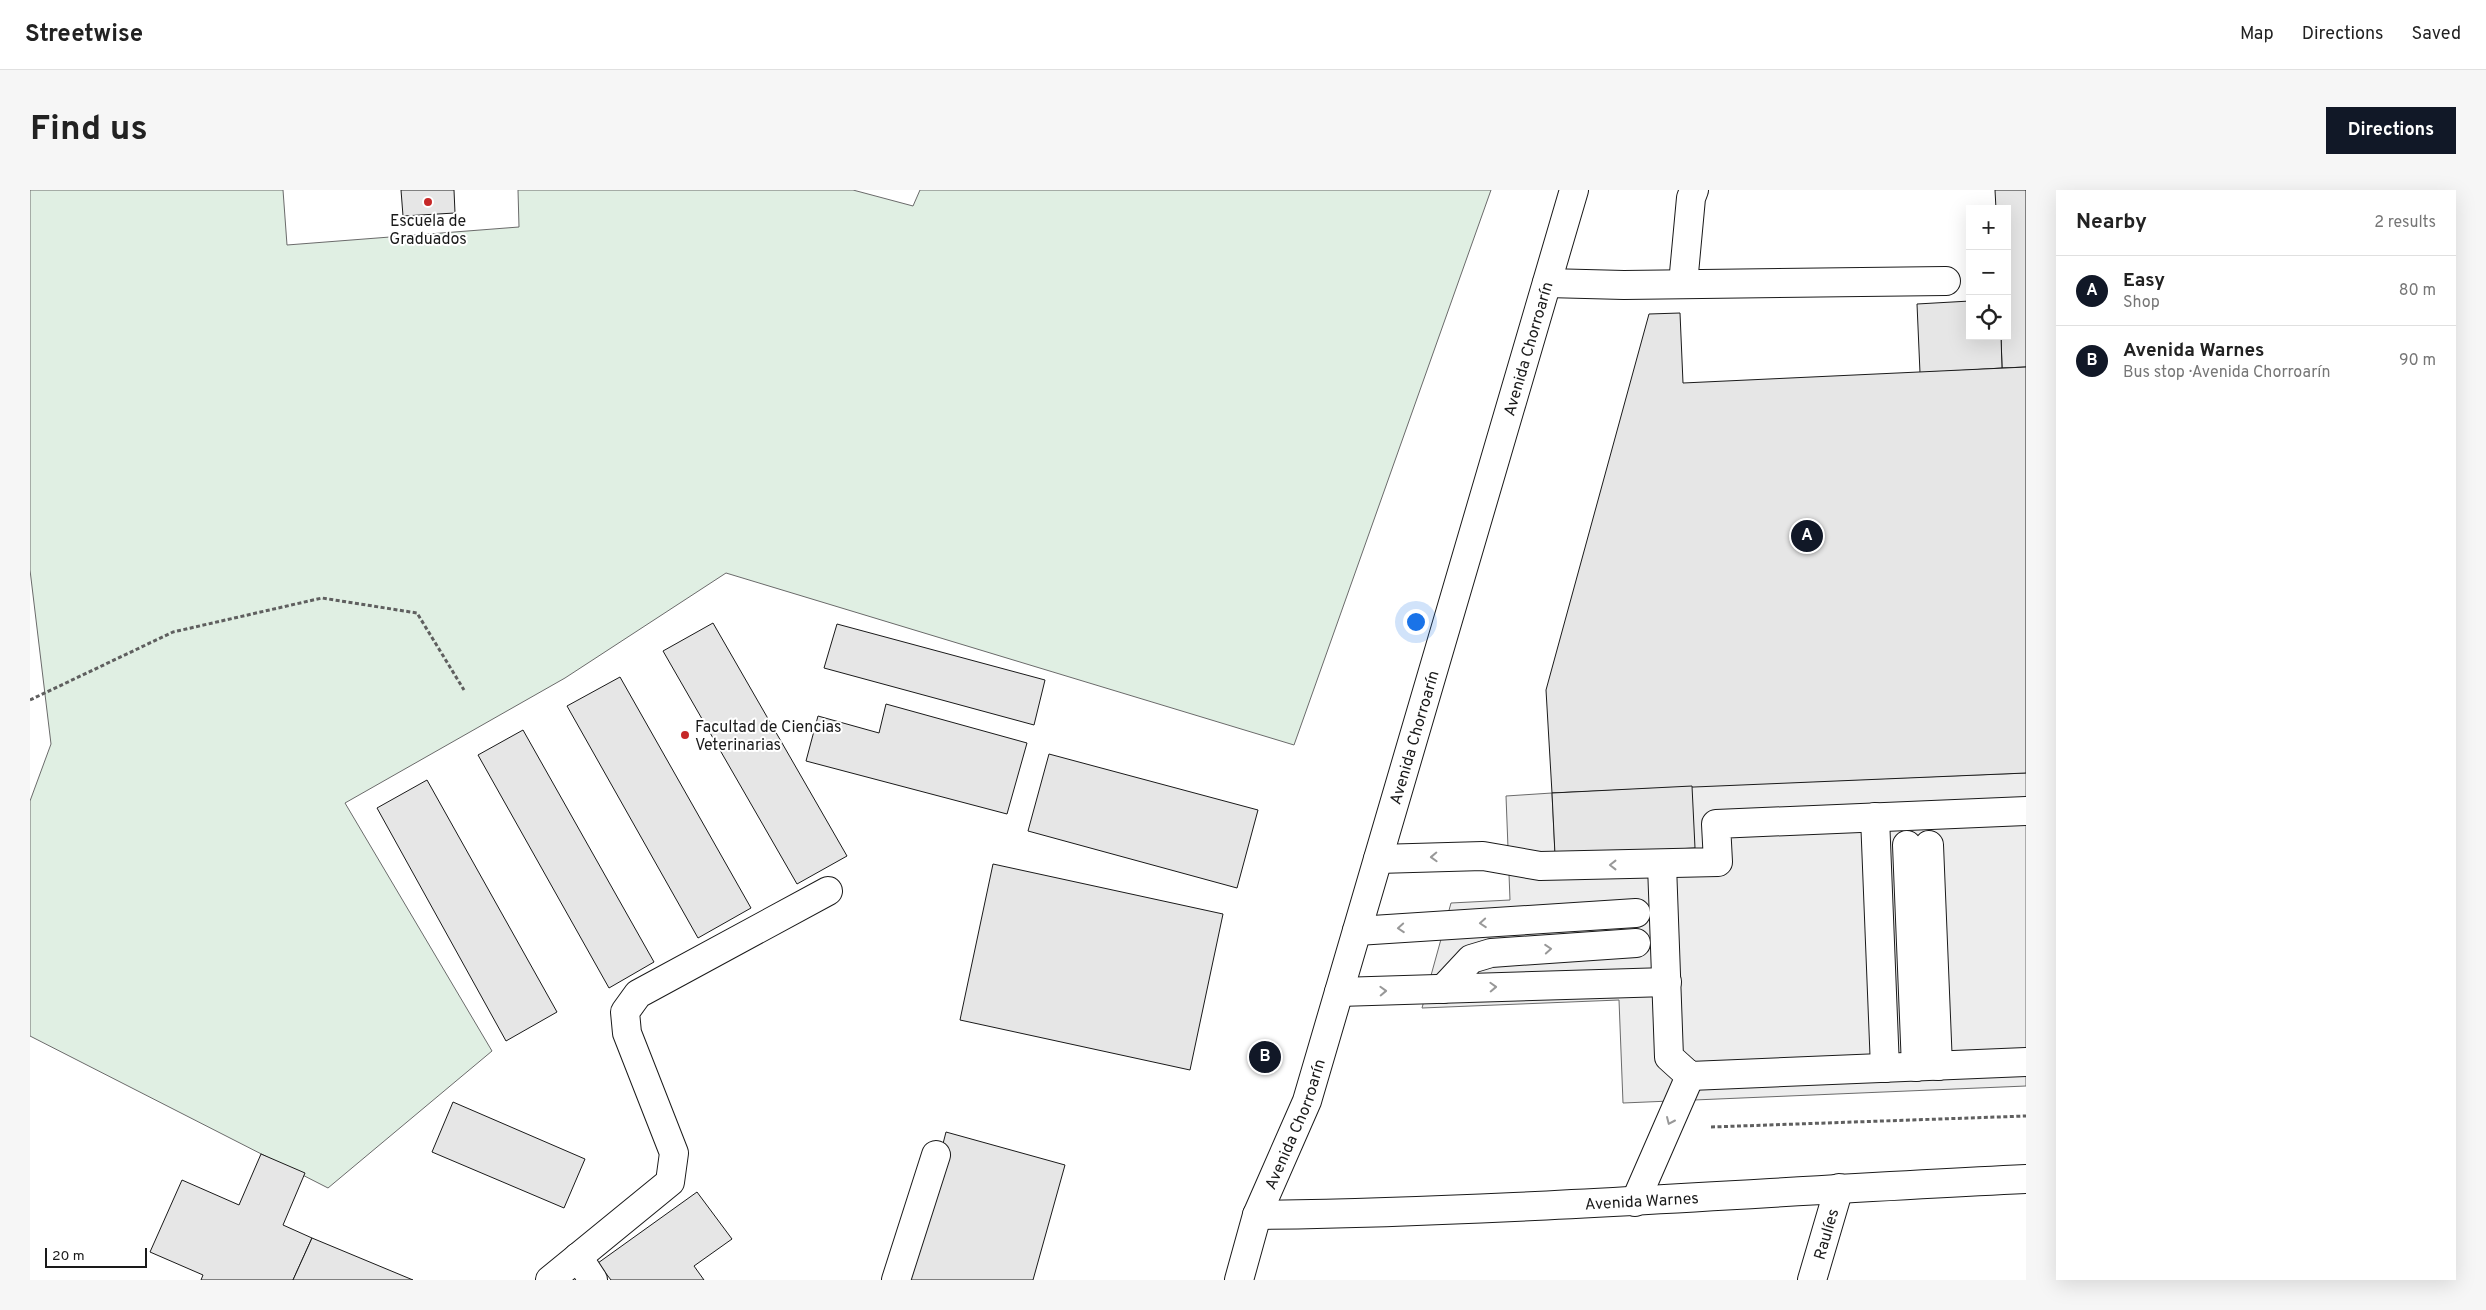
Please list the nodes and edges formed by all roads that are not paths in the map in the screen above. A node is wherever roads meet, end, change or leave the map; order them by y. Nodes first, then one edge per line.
1 (1574, 190) edge
2 (1694, 190) edge
3 (1946, 281) dead end
4 (1547, 283) junction
5 (1683, 284) junction
6 (2026, 811) edge
7 (1875, 817) junction
8 (1918, 845) dead end
9 (1378, 859) junction
10 (1662, 865) junction
11 (828, 890) dead end
12 (1636, 913) dead end
13 (1357, 931) junction
14 (1636, 943) dead end
15 (1667, 982) junction
16 (1442, 988) junction
17 (1339, 992) junction
18 (2026, 1062) edge
19 (1927, 1066) junction
20 (1885, 1068) junction
21 (1690, 1076) junction
22 (936, 1155) dead end
23 (2026, 1179) edge
24 (1839, 1188) junction
25 (1636, 1202) junction
26 (1257, 1215) junction
27 (578, 1257) junction
28 (550, 1280) edge
29 (593, 1280) edge
30 (896, 1280) edge
31 (1239, 1280) edge
32 (1812, 1280) edge

1 - 4 main road, Avenida Chorroarín
2 - 5 main road
3 - 5 main road
4 - 5 main road
4 - 9 main road, Avenida Chorroarín
6 - 7 main road
7 - 10 main road
7 - 20 main road
8 - 19 main road
10 -> 9 main road
9 - 13 main road, Avenida Chorroarín
10 - 15 main road
11 - 27 main road
12 -> 13 main road
13 - 17 main road, Avenida Chorroarín
16 -> 14 main road
16 -> 15 main road
15 - 21 main road
17 -> 16 main road
17 - 26 main road, Avenida Chorroarín
18 - 19 main road
19 - 20 main road
20 - 21 main road
21 -> 25 main road
22 - 30 main road
23 - 24 main road, Avenida Warnes
24 - 25 main road, Avenida Warnes
24 - 32 main road, Raulíes
25 - 26 main road, Avenida Warnes
26 - 31 main road, Avenida Chorroarín
27 - 28 main road
27 - 29 main road

